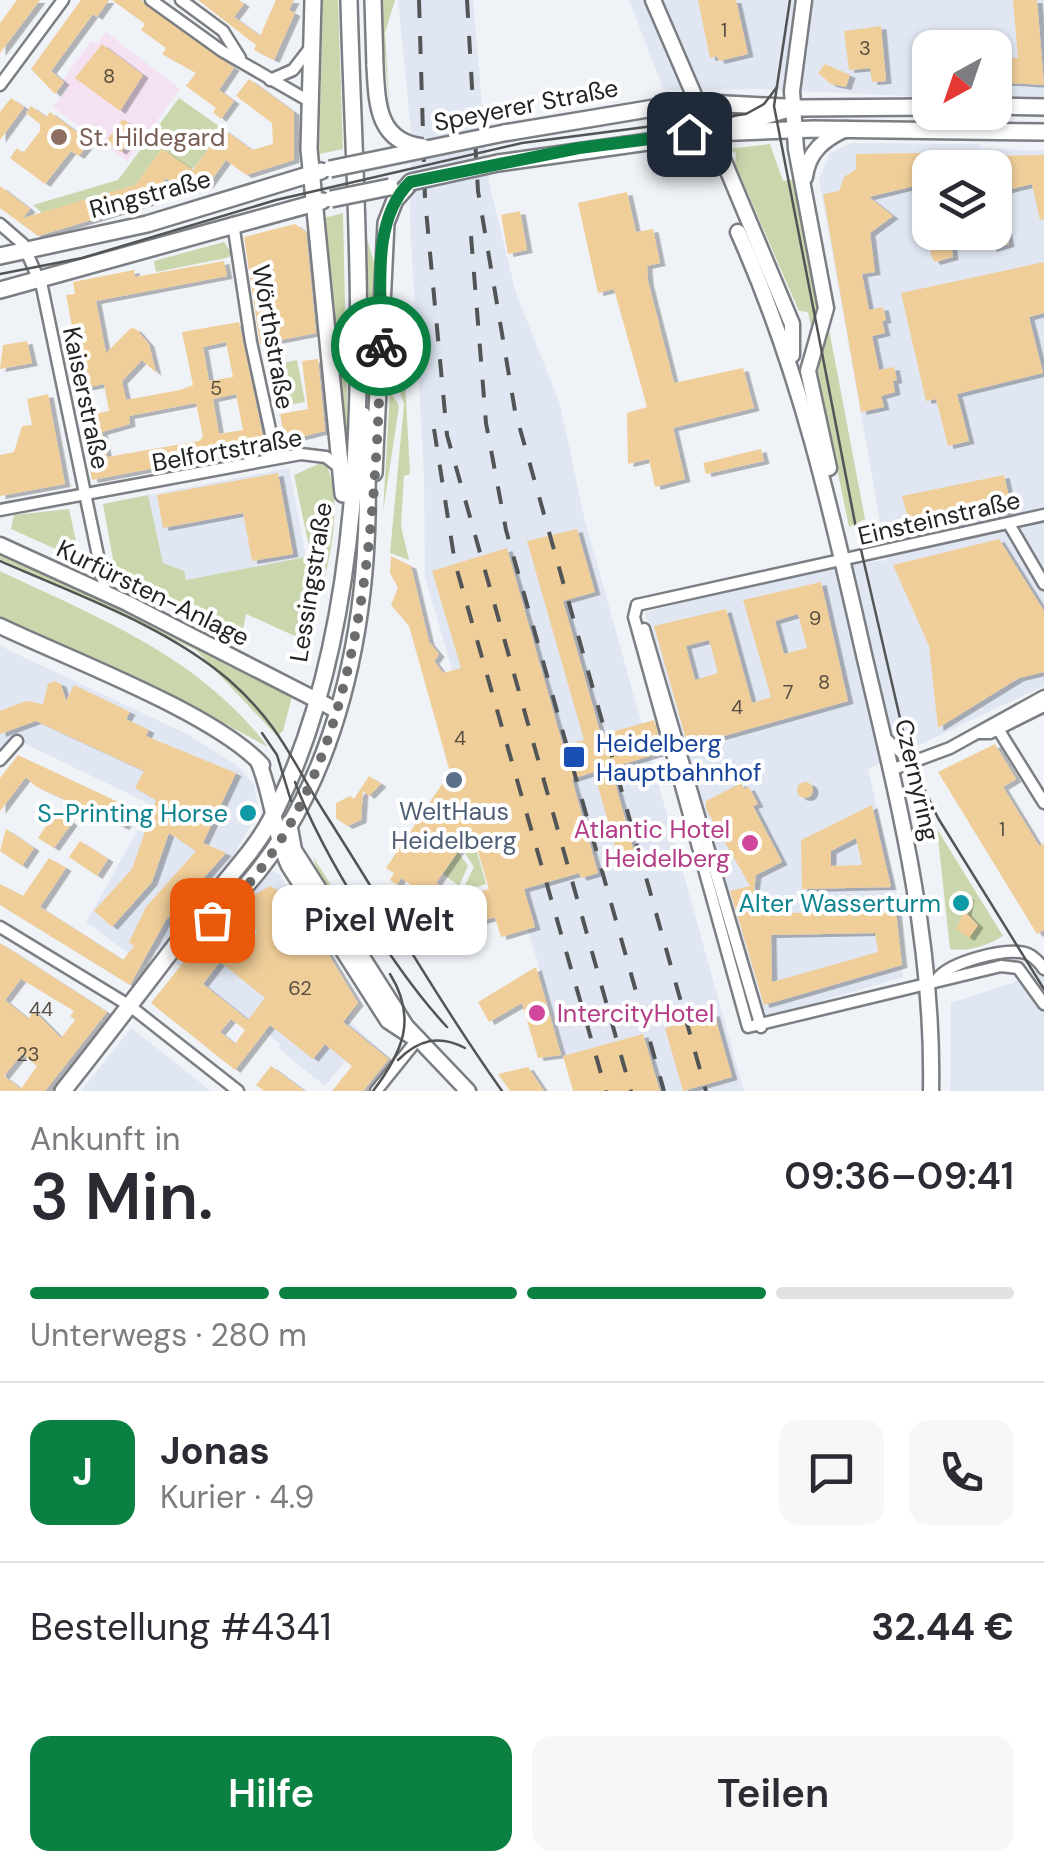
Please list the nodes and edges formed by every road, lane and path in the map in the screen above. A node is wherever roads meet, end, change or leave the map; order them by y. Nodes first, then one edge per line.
1 (63, 0) edge
2 (151, 0) edge
3 (181, 0) edge
4 (313, 0) edge
5 (349, 0) edge
6 (372, 0) edge
7 (654, 0) edge
8 (804, 0) edge
9 (311, 46) junction
10 (241, 58) junction
11 (270, 80) junction
12 (0, 85) edge
13 (309, 101) junction
14 (694, 102) junction
15 (912, 107) edge
16 (1012, 107) edge
17 (794, 108) junction
18 (1044, 108) edge
19 (794, 129) junction
20 (846, 129) junction
21 (1044, 132) edge
22 (708, 133) junction
23 (432, 148) junction
24 (312, 173) junction
25 (410, 182) junction
26 (804, 183) junction
27 (323, 201) junction
28 (233, 223) junction
29 (0, 224) edge
30 (738, 232) dead end
31 (26, 251) junction
32 (0, 256) edge
33 (40, 281) junction
34 (0, 290) edge
35 (356, 356) junction
36 (793, 371) junction
37 (276, 457) junction
38 (340, 468) junction
39 (826, 484) junction
40 (86, 497) junction
41 (0, 510) edge
42 (1044, 515) edge
43 (369, 517) junction
44 (1009, 524) junction
45 (346, 526) junction
46 (0, 545) edge
47 (843, 559) junction
48 (1044, 584) edge
49 (340, 588) junction
50 (106, 594) junction
51 (637, 605) junction
52 (360, 610) junction
53 (0, 626) edge
54 (1044, 696) edge
55 (317, 699) junction
56 (1044, 706) edge
57 (338, 712) junction
58 (998, 729) junction
59 (980, 733) junction
60 (882, 735) junction
61 (18, 741) dead end
62 (924, 759) junction
63 (0, 760) edge
64 (258, 761) junction
65 (890, 770) junction
66 (290, 773) junction
67 (305, 792) junction
68 (1044, 803) edge
69 (276, 808) junction
70 (289, 823) junction
71 (278, 840) junction
72 (289, 866) junction
73 (255, 872) junction
74 (0, 927) edge
75 (184, 940) junction
76 (1044, 968) edge
77 (934, 979) junction
78 (1044, 1004) edge
79 (130, 1006) junction
80 (761, 1027) junction
81 (418, 1040) junction
82 (63, 1091) edge
83 (238, 1091) edge
84 (376, 1091) edge
85 (468, 1091) edge
86 (930, 1091) edge

1 - 12 street
2 - 10 street
3 - 10 street
4 - 9 main road
5 - 35 main road, Lessingstraße
6 - 23 main road, bridge
7 - 14 main road
8 - 17 main road, Czernyring
9 - 11 street
9 - 13 main road
10 - 11 street
11 - 13 street
13 - 24 main road
14 - 17 main road, Speyerer Straße
14 - 23 main road, Speyerer Straße, bridge
15 - 17 main road, Speyerer Straße
16 - 18 main road
17 - 19 main road, Czernyring
17 - 22 main road
19 - 20 main road, Speyerer Straße
19 - 22 main road, Speyerer Straße
19 - 26 main road, Czernyring
20 - 21 main road, Speyerer Straße
20 - 26 main road
22 - 25 main road, Speyerer Straße, bridge
22 - 36 main road, Czernyring
23 - 24 main road, Speyerer Straße, bridge
24 - 27 main road
24 - 31 main road, Ringstraße
25 - 27 main road, Speyerer Straße, bridge
25 - 43 main road
26 - 39 main road, Czernyring
27 - 28 main road, Ringstraße
27 - 38 main road
28 - 33 main road, Ringstraße
28 - 37 street, Wörthstraße
29 - 31 street, Kaiserstraße
30 - 36 main road, Czernyring
31 - 32 main road, Ringstraße
31 - 33 street, Kaiserstraße
33 - 34 main road, Ringstraße
33 - 40 street, Kaiserstraße
35 - 43 main road, Lessingstraße
35 - 45 main road, Lessingstraße
36 - 39 main road, Czernyring
37 - 38 street, Belfortstraße
37 - 40 street, Belfortstraße
38 - 45 main road
39 - 47 main road, Czernyring
40 - 41 street, Belfortstraße
40 - 50 street, Kaiserstraße
42 - 44 street, Einsteinstraße
43 - 52 main road, Lessingstraße
44 - 47 street, Einsteinstraße
44 - 48 street
45 - 49 main road, Lessingstraße
46 - 50 main road, Kurfürsten-Anlage
47 - 51 street, Einsteinstraße
47 - 60 main road, Czernyring
49 - 52 main road
49 - 55 main road, Lessingstraße
50 - 55 main road, Kurfürsten-Anlage
51 - 80 street
51 - 80 street
52 - 57 main road, Lessingstraße
53 - 64 main road
54 - 59 street
55 - 57 main road, Kurfürsten-Anlage
55 - 66 main road, Lessingstraße
56 - 58 street
57 - 67 main road, Lessingstraße
58 - 59 street
58 - 68 street
59 - 62 street
60 - 62 street
60 - 65 main road, Czernyring
61 - 63 street
62 - 65 street
64 - 66 main road
64 - 69 main road
65 - 77 main road, Czernyring
66 - 67 main road
66 - 69 main road, Lessingstraße
67 - 70 main road, Lessingstraße
69 - 71 main road
69 - 75 main road, Lessingstraße
70 - 71 main road, Lessingstraße
70 - 81 main road
71 - 72 main road
71 - 73 main road, Lessingstraße
72 - 73 main road
72 - 81 main road
73 - 75 main road, Lessingstraße
74 - 79 street
75 - 79 main road
76 - 77 street
77 - 78 street
77 - 80 street
77 - 86 main road, Czernyring
79 - 82 main road
79 - 83 street
81 - 84 street
81 - 85 main road

